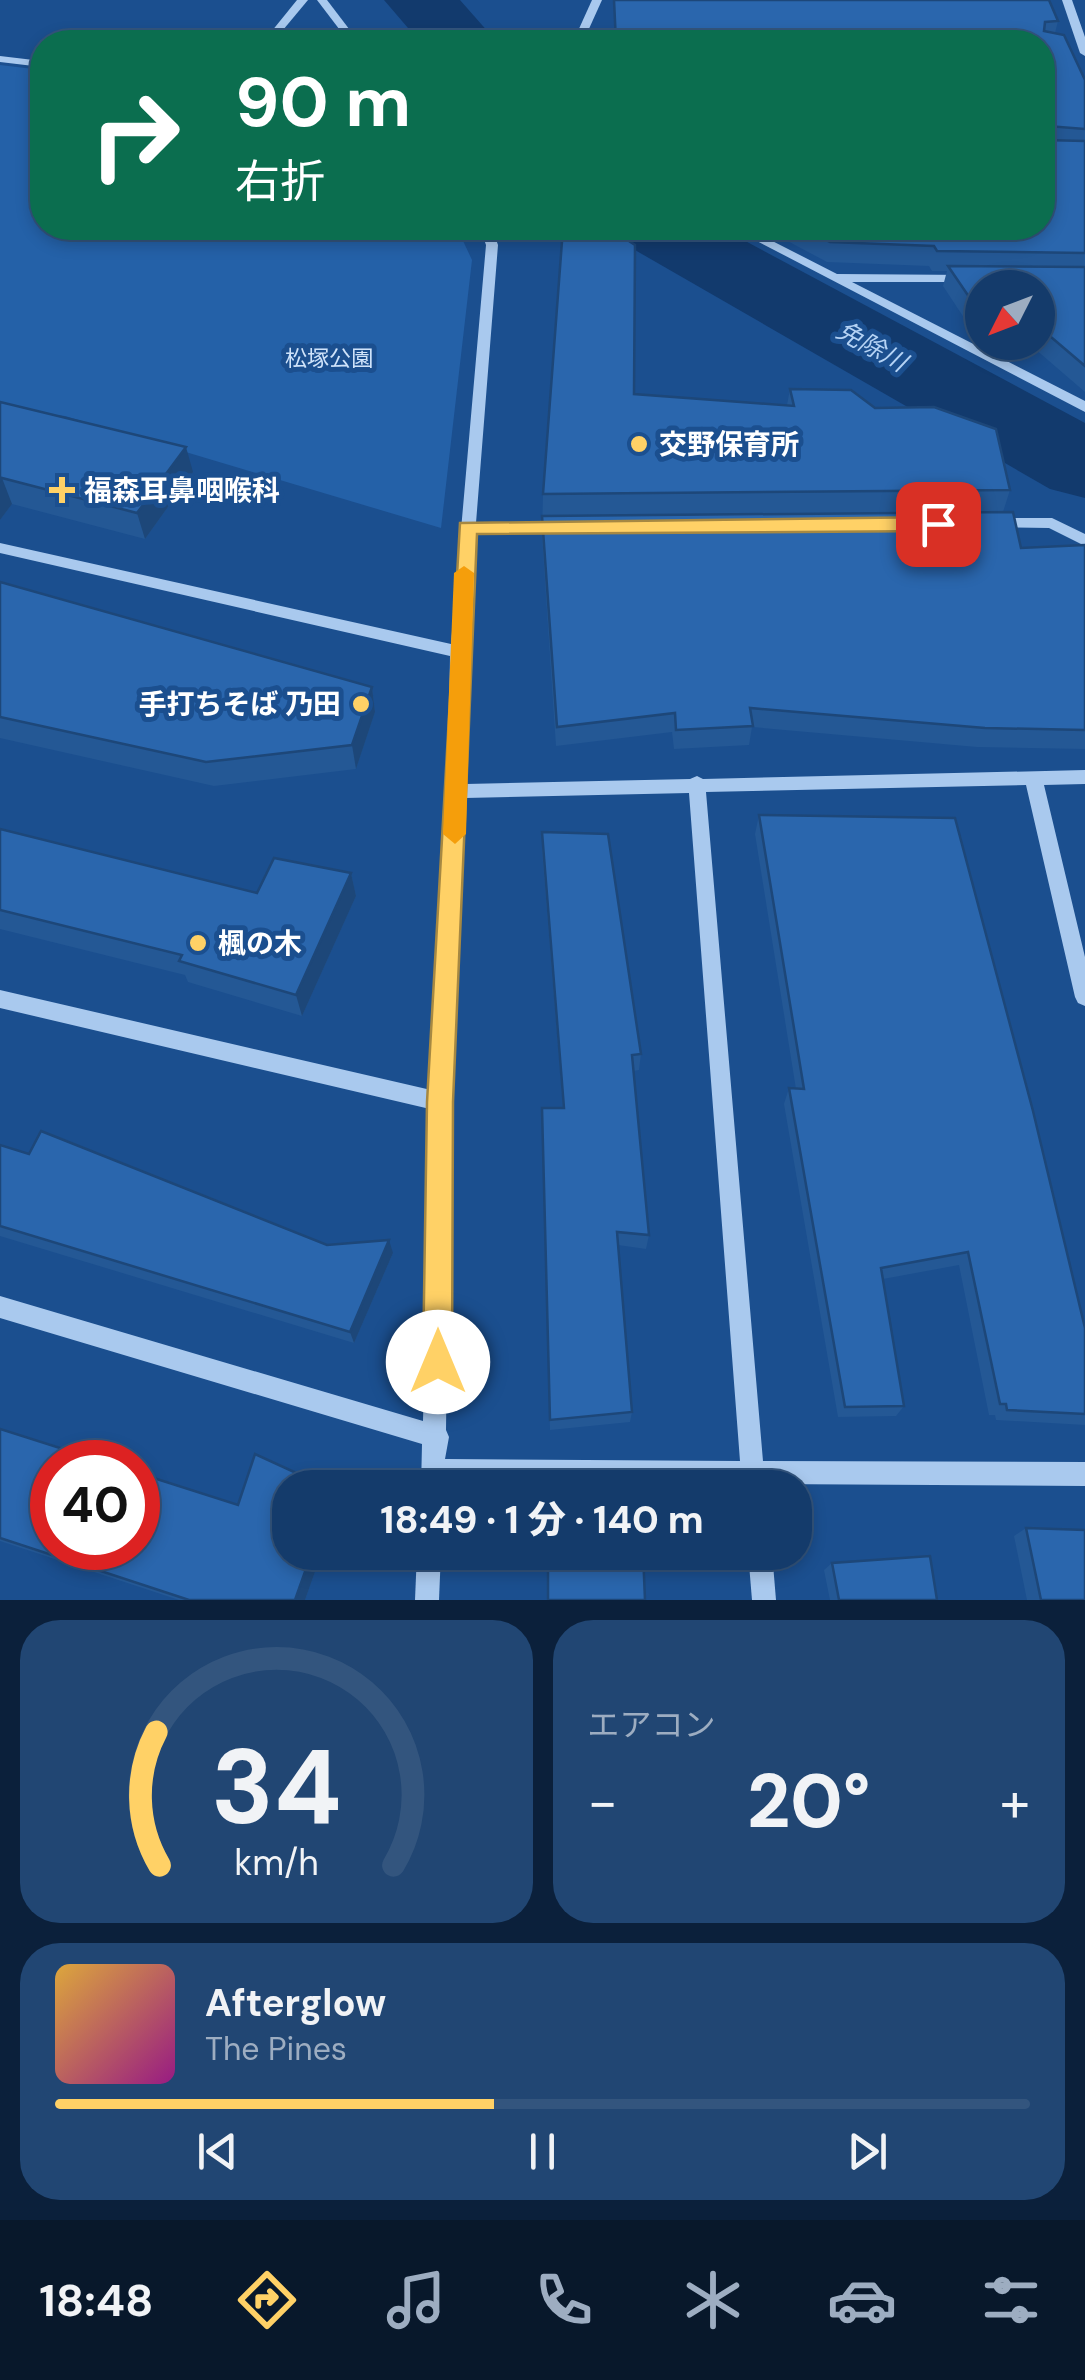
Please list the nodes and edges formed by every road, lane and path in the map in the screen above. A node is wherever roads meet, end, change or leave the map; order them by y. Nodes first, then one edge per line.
1 (304, 0) edge
2 (322, 0) edge
3 (598, 0) edge
4 (1067, 0) edge
5 (278, 30) edge
6 (345, 30) edge
7 (584, 30) edge
8 (1062, 47) edge
9 (1084, 50) edge
10 (0, 59) edge
11 (30, 63) edge
12 (490, 240) edge
13 (760, 240) edge
14 (830, 278) junction
15 (965, 278) edge
16 (1085, 406) edge
17 (973, 524) edge
18 (578, 527) edge
19 (467, 528) junction
20 (1085, 542) edge
21 (0, 548) edge
22 (458, 652) junction
23 (1032, 777) junction
24 (1085, 777) edge
25 (697, 783) junction
26 (457, 791) junction
27 (1085, 997) edge
28 (0, 999) edge
29 (440, 1102) junction
30 (0, 1307) edge
31 (437, 1437) junction
32 (434, 1470) edge
33 (752, 1470) edge
34 (1085, 1474) edge
35 (812, 1478) edge
36 (429, 1570) edge
37 (762, 1570) edge
38 (427, 1600) edge
39 (764, 1600) edge

1 - 5 street
2 - 6 street
3 - 7 street
4 - 9 street
8 - 9 street
10 - 11 street
12 - 19 street
13 - 14 street
14 - 15 street
14 - 16 street
17 - 20 street
18 - 19 street
19 - 22 street
21 - 22 street
22 - 26 street
23 - 24 street
23 - 25 street
23 - 27 street
25 - 26 street
25 - 33 street
26 - 29 street
28 - 29 street
29 - 31 street
30 - 31 street
31 - 32 street
34 - 35 street
36 - 38 street
37 - 39 street

